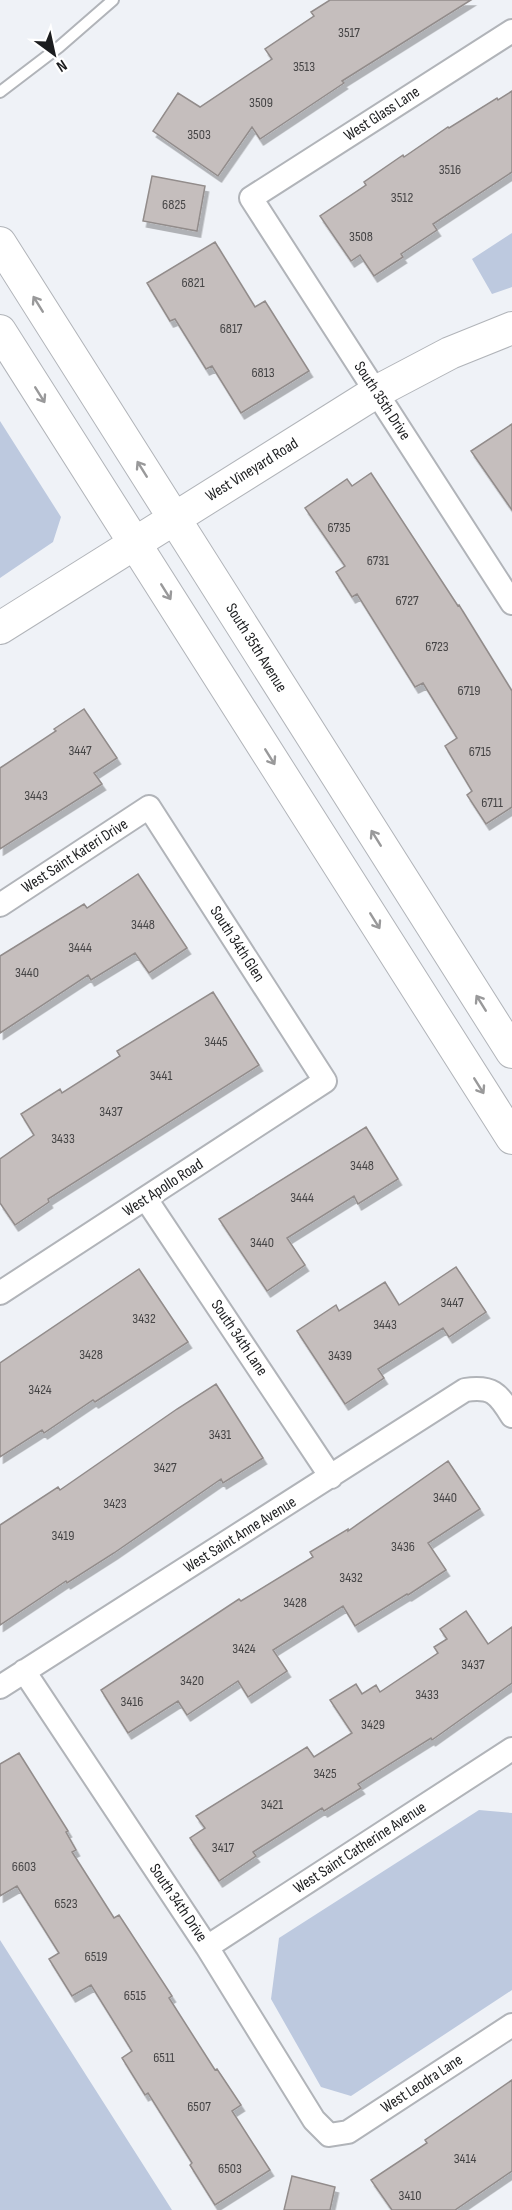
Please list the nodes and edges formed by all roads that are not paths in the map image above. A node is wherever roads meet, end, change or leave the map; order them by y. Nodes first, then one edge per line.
1 (113, 0) edge
2 (512, 31) edge
3 (0, 92) edge
4 (251, 198) joint
5 (0, 243) edge
6 (512, 328) edge
7 (0, 331) edge
8 (376, 392) junction
9 (174, 518) junction
10 (134, 543) junction
11 (512, 603) edge
12 (0, 628) edge
13 (149, 807) joint
14 (0, 905) edge
15 (512, 1052) edge
16 (325, 1081) joint
17 (512, 1138) edge
18 (146, 1199) junction
19 (0, 1293) edge
20 (512, 1416) edge
21 (332, 1477) junction
22 (24, 1671) junction
23 (0, 1688) edge
24 (512, 1749) edge
25 (207, 1947) junction
26 (512, 2025) edge
27 (329, 2135) joint

1 - 3 lane
2 - 4 street, West Glass Lane
4 - 8 street, South 35th Drive
9 -> 5 main road, South 35th Avenue
6 - 8 main road, West Vineyard Road
7 -> 10 main road
8 - 9 main road, West Vineyard Road
8 - 11 street, South 35th Drive
9 - 10 main road, West Vineyard Road
15 -> 9 main road, South 35th Avenue
10 - 12 main road, West Vineyard Road
10 -> 17 main road
13 - 14 street, West Saint Kateri Drive
13 - 16 street, South 34th Glen
16 - 18 street, West Apollo Road
18 - 19 street, West Apollo Road
18 - 21 street, South 34th Lane
20 - 21 street, West Saint Anne Avenue
21 - 22 street, West Saint Anne Avenue
22 - 23 street, West Saint Anne Avenue
22 - 25 street, South 34th Drive
24 - 25 street, West Saint Catherine Avenue
25 - 27 street, South 34th Drive
26 - 27 street, West Leodra Lane

